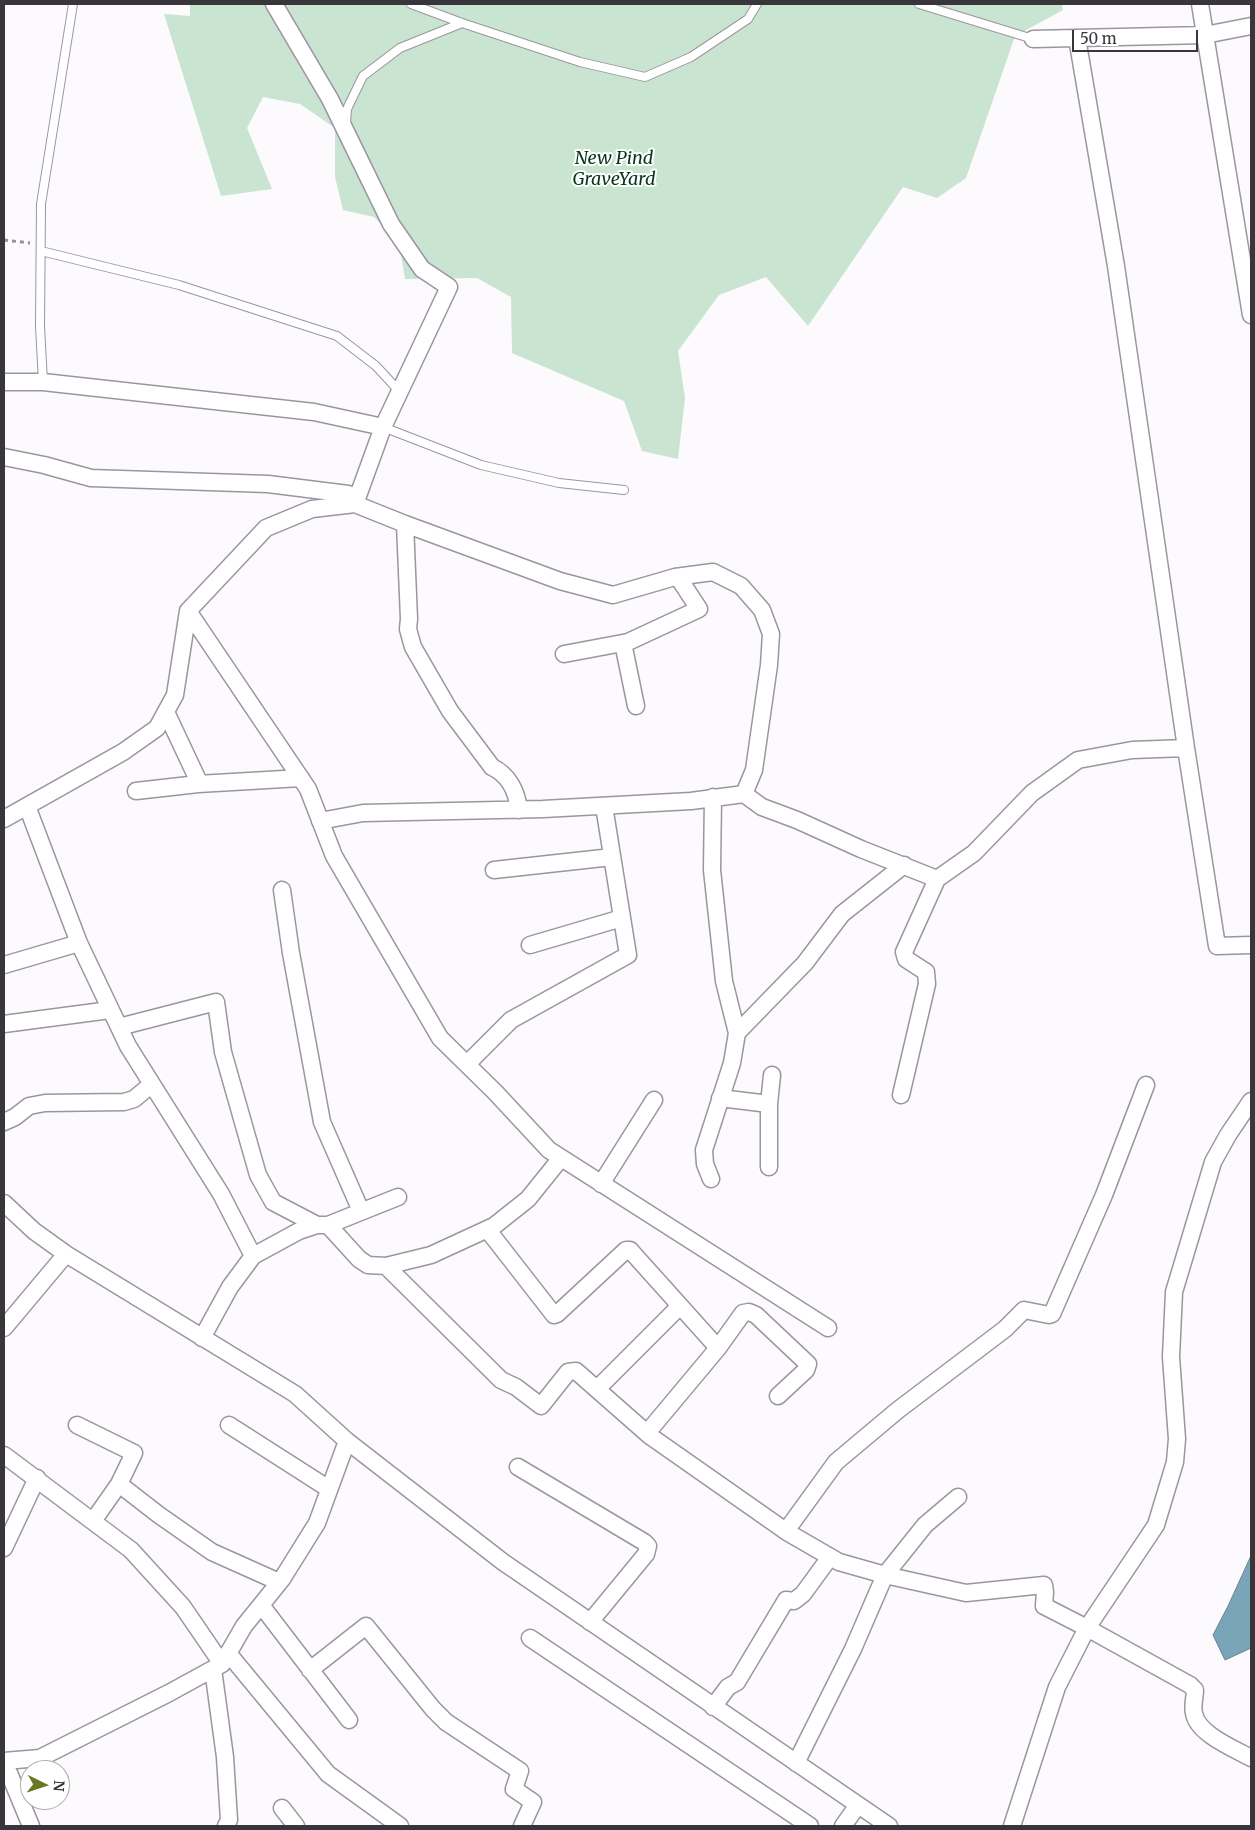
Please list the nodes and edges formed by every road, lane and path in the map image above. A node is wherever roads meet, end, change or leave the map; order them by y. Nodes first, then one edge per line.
1 (73, 4) edge
2 (274, 4) edge
3 (410, 4) edge
4 (757, 4) edge
5 (920, 4) edge
6 (1200, 4) edge
7 (462, 23) junction
8 (1251, 26) edge
9 (1205, 35) junction
10 (1077, 38) junction
11 (1034, 39) joint
12 (346, 133) junction
13 (4, 240) edge
14 (41, 248) junction
15 (1251, 315) edge
16 (4, 382) edge
17 (43, 382) junction
18 (400, 392) junction
19 (383, 427) junction
20 (4, 457) edge
21 (624, 490) dead end
22 (355, 504) junction
23 (405, 524) junction
24 (678, 577) junction
25 (188, 611) junction
26 (623, 643) junction
27 (564, 654) dead end
28 (636, 706) dead end
29 (166, 712) junction
30 (1186, 748) junction
31 (301, 778) junction
32 (198, 784) junction
33 (136, 791) dead end
34 (744, 794) junction
35 (712, 797) junction
36 (27, 806) junction
37 (604, 806) junction
38 (519, 810) junction
39 (4, 819) edge
40 (320, 821) junction
41 (612, 857) junction
42 (904, 865) junction
43 (494, 870) dead end
44 (937, 879) junction
45 (282, 890) dead end
46 (622, 918) junction
47 (79, 943) junction
48 (530, 945) dead end
49 (1251, 945) edge
50 (4, 964) edge
51 (110, 1010) junction
52 (4, 1024) edge
53 (119, 1027) junction
54 (737, 1032) junction
55 (467, 1064) junction
56 (772, 1075) dead end
57 (152, 1084) junction
58 (1146, 1085) dead end
59 (901, 1095) dead end
60 (720, 1098) junction
61 (654, 1100) dead end
62 (1251, 1100) edge
63 (769, 1104) junction
64 (4, 1122) edge
65 (561, 1158) junction
66 (769, 1167) dead end
67 (711, 1179) dead end
68 (601, 1184) junction
69 (398, 1197) dead end
70 (4, 1203) edge
71 (361, 1211) junction
72 (323, 1225) junction
73 (487, 1229) junction
74 (66, 1254) junction
75 (253, 1256) junction
76 (386, 1266) junction
77 (680, 1306) junction
78 (4, 1328) edge
79 (828, 1328) dead end
80 (202, 1338) junction
81 (718, 1348) junction
82 (596, 1390) junction
83 (778, 1396) dead end
84 (77, 1425) dead end
85 (229, 1425) dead end
86 (647, 1432) junction
87 (347, 1441) junction
88 (4, 1455) edge
89 (518, 1467) dead end
90 (37, 1478) junction
91 (119, 1484) junction
92 (329, 1489) junction
93 (958, 1497) dead end
94 (93, 1521) junction
95 (786, 1531) junction
96 (4, 1548) edge
97 (830, 1557) junction
98 (885, 1575) junction
99 (279, 1582) junction
100 (260, 1605) junction
101 (590, 1622) junction
102 (1087, 1628) junction
103 (530, 1638) dead end
104 (221, 1662) junction
105 (310, 1670) junction
106 (713, 1706) junction
107 (349, 1720) dead end
108 (1251, 1758) edge
109 (4, 1761) edge
110 (796, 1763) junction
111 (858, 1805) junction
112 (282, 1808) dead end
113 (31, 1826) edge
114 (226, 1826) edge
115 (296, 1826) edge
116 (400, 1826) edge
117 (522, 1826) edge
118 (810, 1826) edge
119 (844, 1826) edge
120 (889, 1826) edge
121 (1012, 1826) edge

1 - 14 lane
2 - 12 street
3 - 7 lane
4 - 7 lane
5 - 11 lane
6 - 9 street
7 - 12 lane
8 - 9 street
9 - 10 street
9 - 15 street
10 - 11 street
10 - 30 street
12 - 18 street
13 - 14 path
14 - 17 lane
14 - 18 lane
16 - 17 street
17 - 19 street
18 - 19 street
19 - 21 lane
19 - 22 street
20 - 22 street
22 - 23 street
22 - 25 street
23 - 24 street
23 - 38 street
24 - 26 street
24 - 34 street
25 - 29 street
25 - 31 street
26 - 27 street
26 - 28 street
29 - 32 street
29 - 36 street
30 - 44 street
30 - 49 street
31 - 32 street
31 - 40 street
32 - 33 street
34 - 35 street
34 - 42 street
35 - 37 street
35 - 54 street
36 - 39 street
36 - 47 street
37 - 38 street
37 - 41 street
38 - 40 street
40 - 55 street
41 - 43 street
41 - 46 street
42 - 44 street
42 - 54 street
44 - 59 street
45 - 71 street
46 - 48 street
46 - 55 street
47 - 50 street
47 - 51 street
51 - 52 street
51 - 53 street
53 - 57 street
53 - 72 street
54 - 60 street
55 - 65 street
56 - 63 street
57 - 64 street
57 - 75 street
58 - 95 street
60 - 63 street
60 - 67 street
61 - 68 street
62 - 102 street
63 - 66 street
65 - 68 street
65 - 73 street
68 - 79 street
69 - 71 street
70 - 74 street
71 - 72 street
72 - 75 street
72 - 76 street
73 - 76 street
73 - 77 street
74 - 78 street
74 - 80 street
75 - 80 street
76 - 82 street
77 - 81 street
77 - 82 street
80 - 87 street
81 - 83 street
81 - 86 street
82 - 86 street
84 - 91 street
85 - 92 street
86 - 95 street
87 - 92 street
87 - 101 street
88 - 90 street
89 - 101 street
90 - 94 street
90 - 96 street
91 - 94 street
91 - 99 street
92 - 99 street
93 - 98 street
94 - 104 street
95 - 97 street
97 - 98 street
97 - 106 street
98 - 102 street
98 - 110 street
99 - 100 street
100 - 104 street
100 - 105 street
101 - 106 street
102 - 108 street
102 - 121 street
103 - 118 street
104 - 109 street
104 - 114 street
104 - 116 street
105 - 107 street
105 - 117 street
106 - 110 street
109 - 113 street
110 - 111 street
111 - 119 street
111 - 120 street
112 - 115 street

